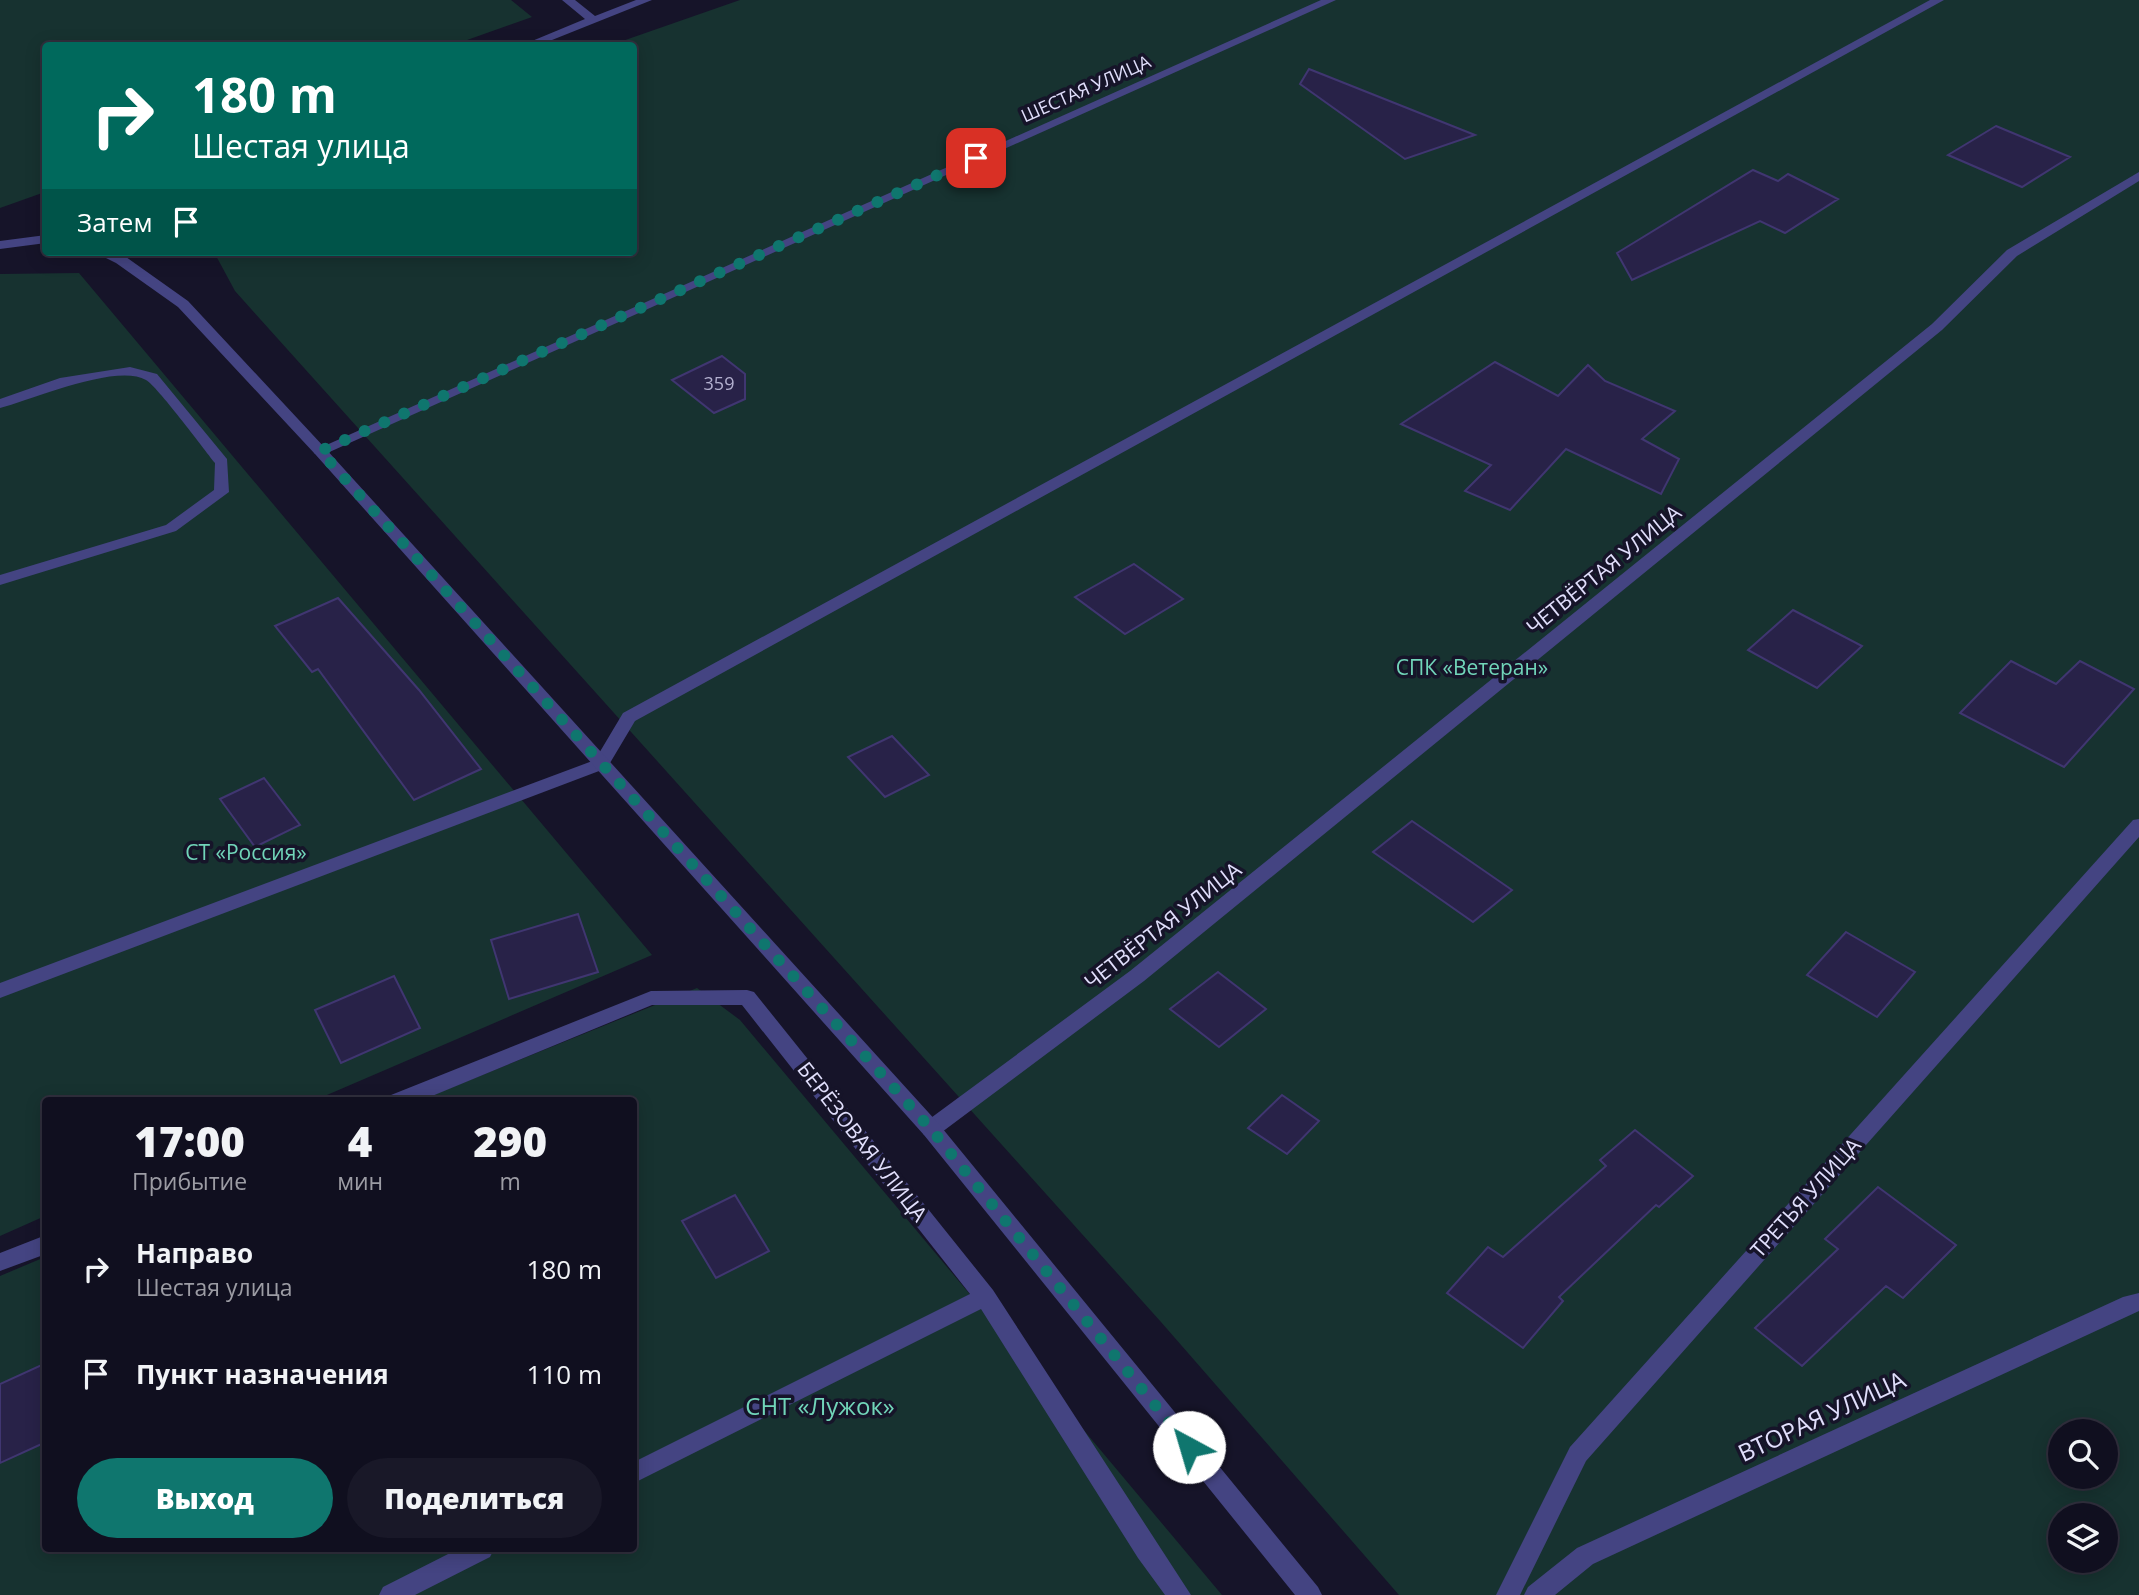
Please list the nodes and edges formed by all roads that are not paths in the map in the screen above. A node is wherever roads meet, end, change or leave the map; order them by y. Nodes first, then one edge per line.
1 (568, 0) edge
2 (646, 0) edge
3 (1330, 0) edge
4 (1938, 0) edge
5 (593, 20) junction
6 (535, 42) edge
7 (2139, 176) edge
8 (42, 240) edge
9 (0, 245) edge
10 (111, 256) edge
11 (0, 404) edge
12 (320, 451) junction
13 (0, 580) edge
14 (601, 764) junction
15 (2139, 825) edge
16 (0, 991) edge
17 (408, 1097) edge
18 (931, 1129) junction
19 (42, 1246) edge
20 (0, 1262) edge
21 (985, 1297) junction
22 (2139, 1302) edge
23 (637, 1471) edge
24 (476, 1552) edge
25 (391, 1595) edge
26 (1179, 1595) edge
27 (1310, 1595) edge
28 (1508, 1595) edge
29 (1536, 1595) edge

1 - 5 street
2 - 5 street
3 - 12 street, ШЕСТАЯ УЛИЦА
4 - 14 street
5 - 6 street
7 - 18 street, ЧЕТВЁРТАЯ УЛИЦА
8 - 9 street
10 - 12 street
11 - 13 street
12 - 14 street
14 - 16 street
14 - 18 street
15 - 28 street, ТРЕТЬЯ УЛИЦА
17 - 21 street, БЕРЁЗОВАЯ УЛИЦА
18 - 27 street
19 - 20 street
21 - 23 street
21 - 26 street, БЕРЁЗОВАЯ УЛИЦА
22 - 29 street, ВТОРАЯ УЛИЦА
24 - 25 street

